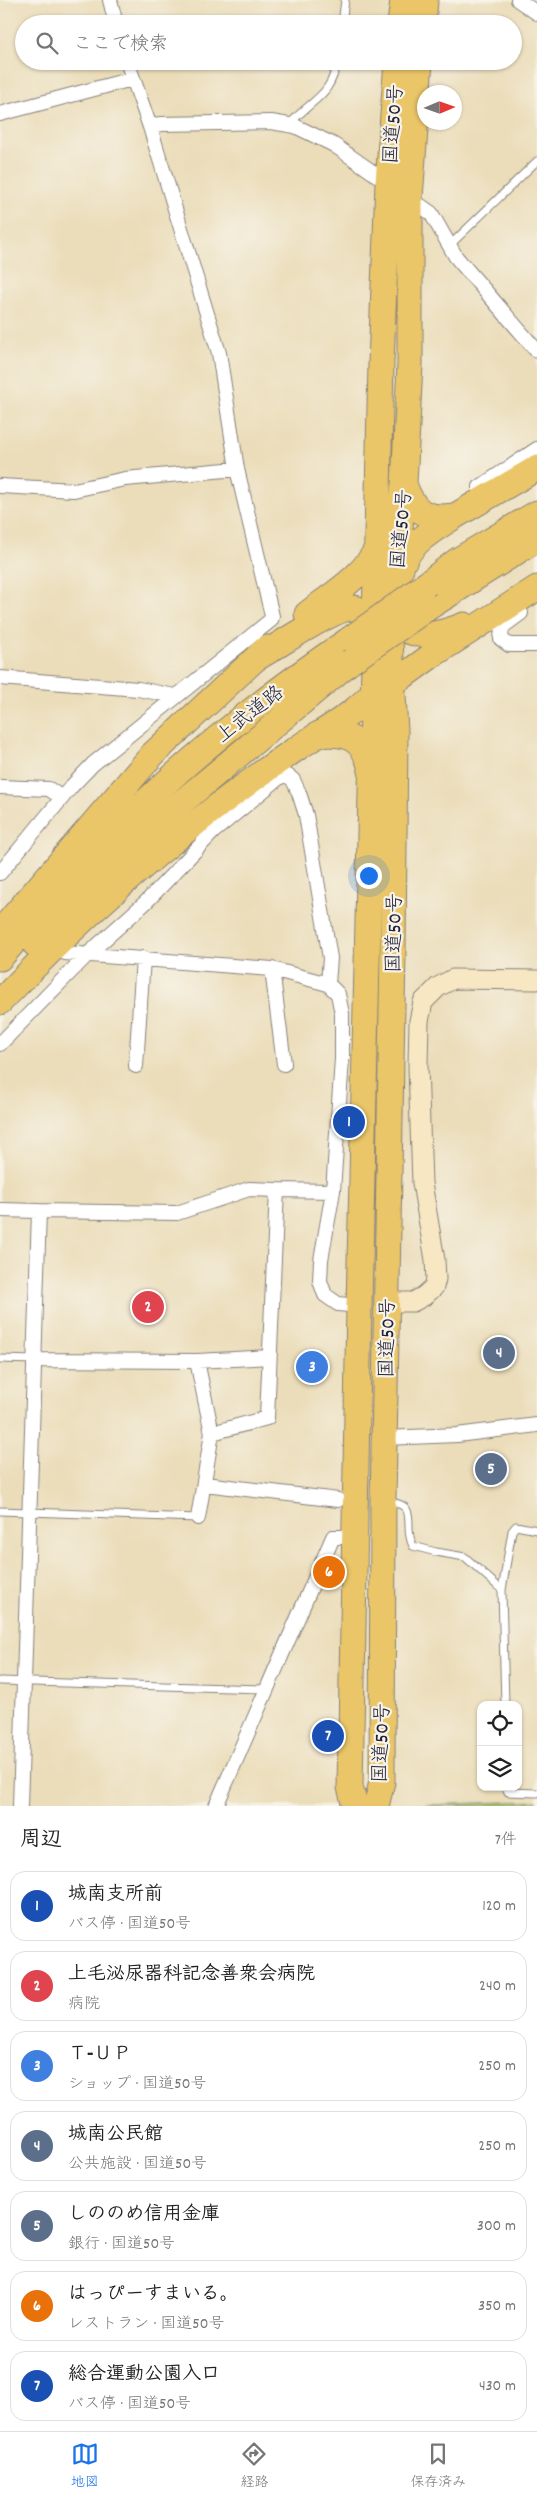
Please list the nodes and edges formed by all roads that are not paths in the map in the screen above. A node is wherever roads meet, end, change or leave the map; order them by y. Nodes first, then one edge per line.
1 (110, 0) edge
2 (345, 0) edge
3 (403, 0) edge
4 (425, 0) edge
5 (518, 0) edge
6 (537, 13) edge
7 (114, 15) edge
8 (343, 15) edge
9 (401, 15) edge
10 (424, 15) edge
11 (130, 70) edge
12 (335, 70) edge
13 (396, 70) edge
14 (419, 70) edge
15 (132, 79) junction
16 (0, 114) edge
17 (289, 125) junction
18 (150, 127) junction
19 (537, 161) edge
20 (388, 183) junction
21 (410, 198) junction
22 (449, 246) junction
23 (537, 351) edge
24 (537, 448) edge
25 (537, 468) edge
26 (237, 469) junction
27 (404, 484) junction
28 (0, 486) edge
29 (484, 498) junction
30 (537, 513) edge
31 (454, 516) junction
32 (537, 539) edge
33 (377, 548) junction
34 (537, 588) edge
35 (428, 595) junction
36 (537, 603) edge
37 (509, 607) junction
38 (386, 614) junction
39 (537, 645) edge
40 (350, 651) junction
41 (255, 659) junction
42 (0, 678) edge
43 (382, 689) junction
44 (175, 696) junction
45 (317, 735) junction
46 (372, 778) junction
47 (0, 787) edge
48 (62, 798) junction
49 (0, 873) edge
50 (0, 932) edge
51 (65, 953) dead end
52 (87, 955) junction
53 (0, 958) edge
54 (143, 958) junction
55 (272, 969) junction
56 (0, 980) edge
57 (537, 980) edge
58 (328, 984) junction
59 (0, 1002) edge
60 (0, 1044) edge
61 (284, 1064) dead end
62 (136, 1066) dead end
63 (277, 1190) junction
64 (333, 1191) junction
65 (0, 1210) edge
66 (39, 1211) junction
67 (387, 1302) junction
68 (359, 1306) junction
69 (269, 1356) junction
70 (0, 1359) edge
71 (35, 1360) junction
72 (197, 1361) junction
73 (537, 1425) edge
74 (212, 1432) junction
75 (385, 1438) junction
76 (205, 1484) junction
77 (338, 1500) dead end
78 (383, 1502) junction
79 (0, 1511) edge
80 (29, 1512) junction
81 (198, 1518) joint
82 (537, 1530) edge
83 (356, 1536) junction
84 (502, 1590) junction
85 (0, 1681) edge
86 (24, 1682) junction
87 (266, 1689) junction
88 (505, 1701) edge
89 (508, 1791) edge
90 (537, 1793) edge
91 (20, 1806) edge
92 (216, 1806) edge
93 (355, 1806) edge
94 (376, 1806) edge

1 - 7 street
2 - 8 lane
3 - 9 highway
4 - 10 highway
5 - 6 street
11 - 15 street
12 - 17 lane
13 - 20 highway, 国道50号
14 - 21 highway, 国道50号
15 - 16 street
15 - 18 street
17 - 18 street
17 - 20 street
18 - 26 street
19 - 22 lane
20 - 21 street
20 - 33 highway, 国道50号
21 - 22 street
21 - 27 highway, 国道50号
22 - 23 street
24 - 29 street
25 - 29 highway
26 - 28 street
26 - 44 street
27 - 31 highway
27 - 38 highway, 国道50号
29 - 31 highway
30 - 35 highway, 上武道路
31 - 38 highway
32 - 35 highway, 上武道路
33 - 38 highway, 国道50号
33 - 41 highway
34 - 37 highway
35 - 40 highway, 上武道路, bridge
36 - 39 street
37 - 38 highway
37 - 43 highway
38 - 41 highway
38 - 43 highway, 国道50号
40 - 53 highway, 上武道路
40 - 56 highway, 上武道路
41 - 50 highway
42 - 44 street
43 - 45 highway
43 - 46 highway, 国道50号
43 - 67 highway, 国道50号
44 - 48 street
45 - 46 highway
45 - 59 highway
46 - 68 highway, 国道50号
47 - 48 street
48 - 49 street
51 - 52 street
52 - 54 street
52 - 58 street
52 - 60 street
54 - 55 street
54 - 62 street
55 - 58 street
55 - 61 street
57 - 67 street
58 - 64 street
63 - 64 street
63 - 66 street
63 - 69 street
64 - 68 street
65 - 66 street
66 - 71 street
67 - 75 highway, 国道50号
68 - 83 highway, 国道50号
69 - 72 street
69 - 74 street
70 - 71 lane
71 - 72 street
71 - 80 street
72 - 74 street
73 - 75 street
74 - 76 street
75 - 78 highway, 国道50号
76 - 77 street
76 - 81 street
78 - 84 lane
78 - 94 highway, 国道50号
79 - 80 lane
80 - 81 lane
80 - 86 street
82 - 84 lane
83 - 87 street
83 - 93 highway, 国道50号
84 - 88 lane
85 - 86 lane
86 - 87 lane
86 - 91 street
87 - 92 street
89 - 90 lane

